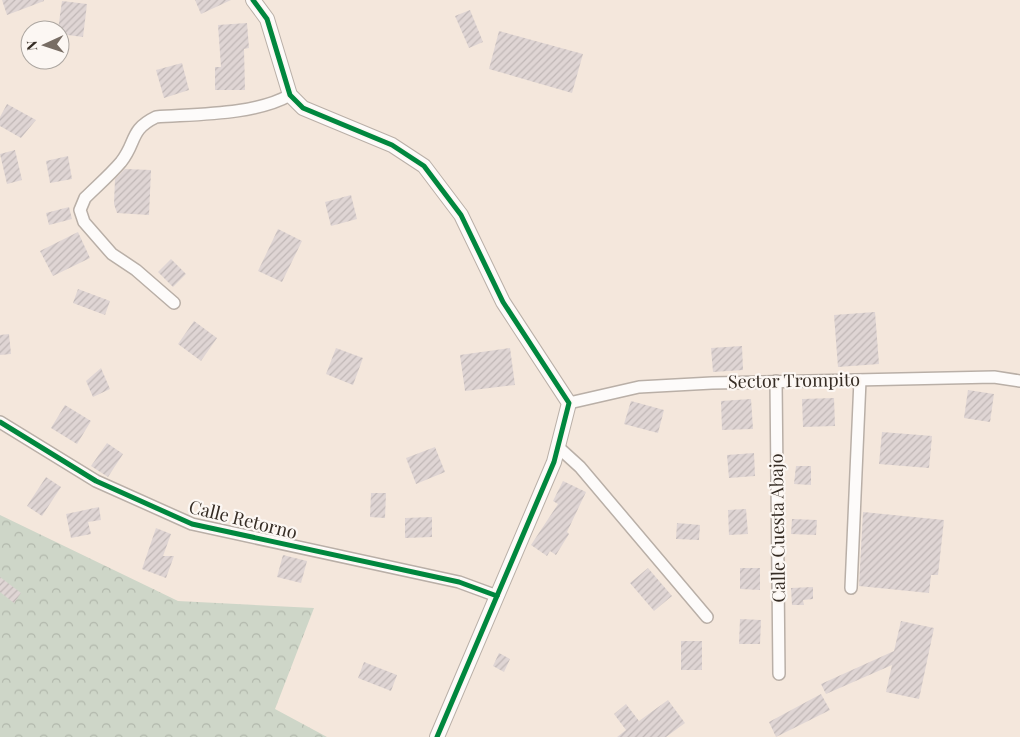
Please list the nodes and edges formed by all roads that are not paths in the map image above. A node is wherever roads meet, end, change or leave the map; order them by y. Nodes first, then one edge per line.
1 (253, 0) edge
2 (290, 95) junction
3 (174, 303) dead end
4 (860, 380) junction
5 (1020, 381) edge
6 (776, 382) junction
7 (570, 403) junction
8 (0, 422) edge
9 (558, 447) junction
10 (851, 588) dead end
11 (497, 596) junction
12 (707, 617) dead end
13 (779, 674) dead end
14 (437, 737) edge

1 - 2 street
2 - 3 street
2 - 7 street
4 - 5 street, Sector Trompito
4 - 6 street, Sector Trompito
4 - 10 street
6 - 7 street, Sector Trompito
6 - 13 street, Calle Cuesta Abajo
7 - 9 street
8 - 11 street, Calle Retorno
9 - 11 street
9 - 12 street
11 - 14 street

